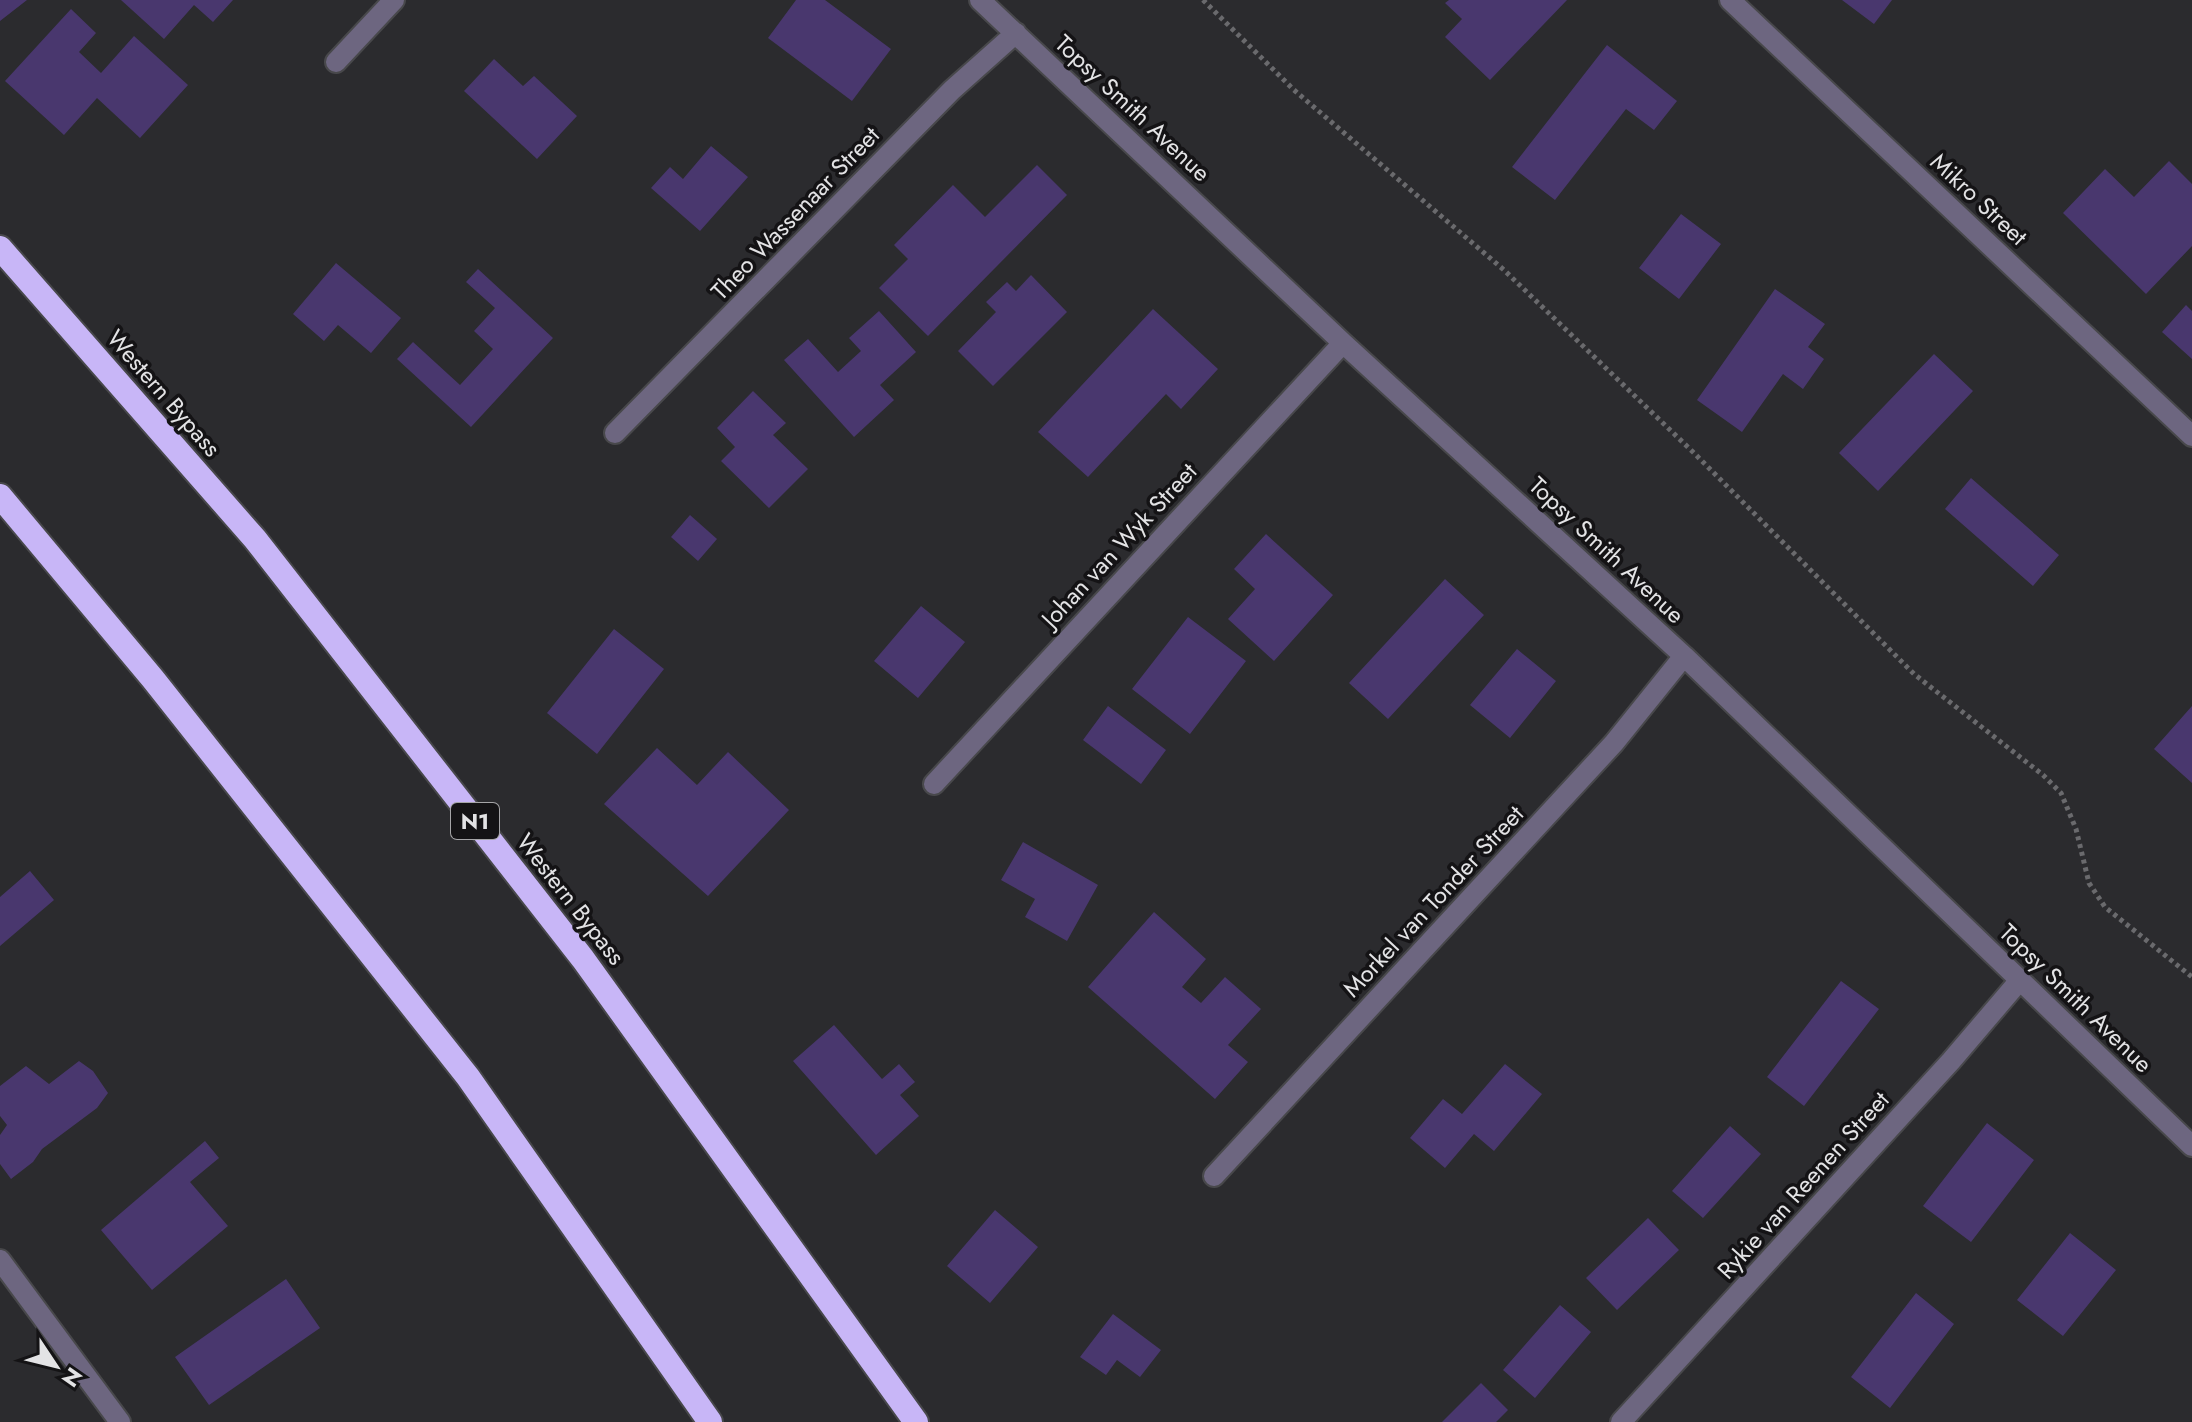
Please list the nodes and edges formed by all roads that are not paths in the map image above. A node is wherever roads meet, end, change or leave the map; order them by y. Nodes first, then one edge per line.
1 (394, 0) edge
2 (980, 0) edge
3 (1730, 0) edge
4 (1016, 33) junction
5 (336, 62) dead end
6 (0, 248) edge
7 (1343, 343) junction
8 (615, 433) dead end
9 (2192, 436) edge
10 (0, 496) edge
11 (1684, 656) junction
12 (934, 784) dead end
13 (2020, 980) junction
14 (2192, 1146) edge
15 (1214, 1176) dead end
16 (4, 1275) edge
17 (120, 1422) edge
18 (710, 1422) edge
19 (916, 1422) edge
20 (1621, 1422) edge

1 - 5 street
2 - 4 street, Topsy Smith Avenue
3 - 9 street, Mikro Street
4 - 7 street, Topsy Smith Avenue
4 - 8 street, Theo Wassenaar Street
6 - 19 highway, Western Bypass / N1
7 - 11 street, Topsy Smith Avenue
7 - 12 street, Johan van Wyk Street
10 - 18 highway
11 - 13 street, Topsy Smith Avenue
11 - 15 street, Morkel van Tonder Street
13 - 14 street, Topsy Smith Avenue
13 - 20 street, Rykie van Reenen Street
16 - 17 street

